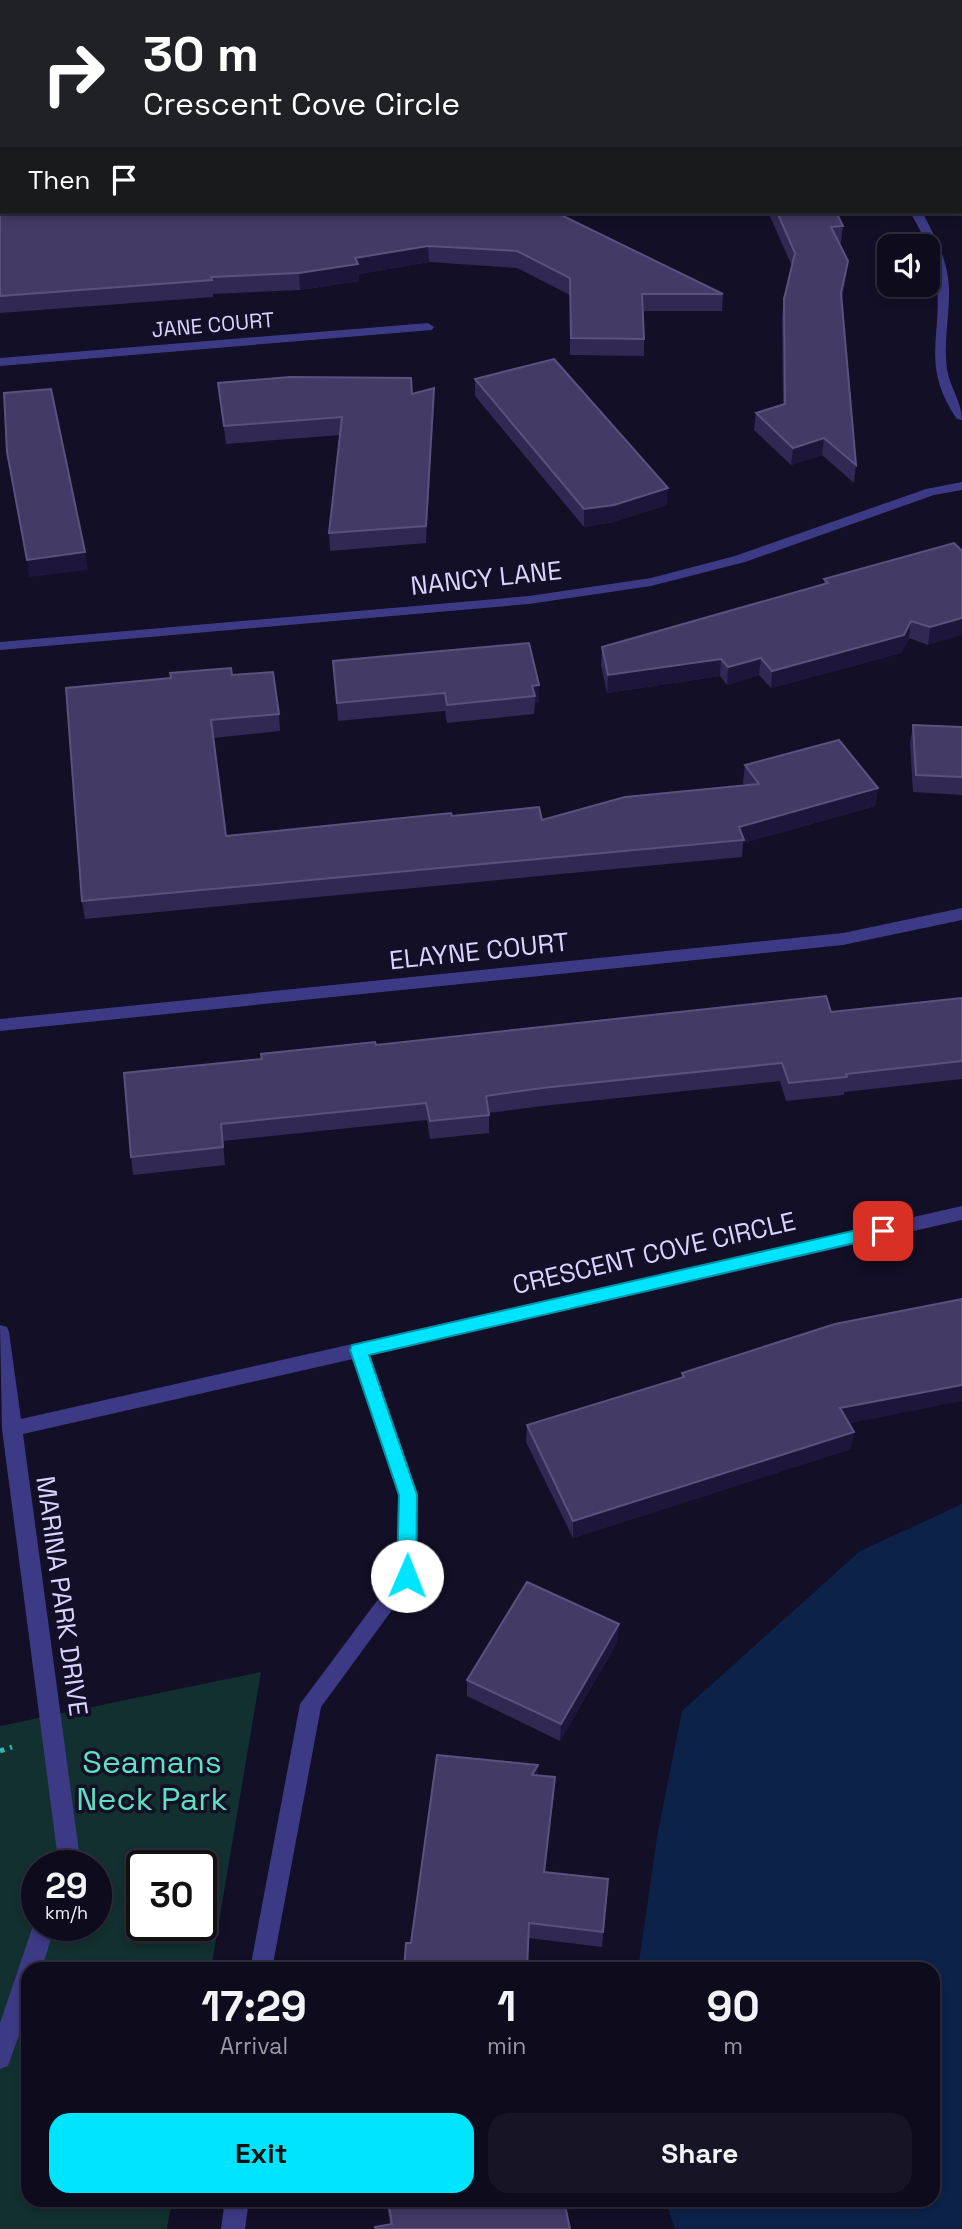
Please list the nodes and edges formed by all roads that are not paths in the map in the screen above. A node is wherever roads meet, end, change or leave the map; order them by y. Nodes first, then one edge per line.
1 (917, 214) edge
2 (429, 327) dead end
3 (0, 362) edge
4 (962, 416) edge
5 (962, 486) edge
6 (0, 646) edge
7 (962, 914) edge
8 (0, 1025) edge
9 (962, 1213) edge
10 (0, 1332) edge
11 (359, 1350) junction
12 (12, 1429) junction
13 (68, 1850) edge
14 (39, 1941) edge
15 (32, 1962) edge
16 (262, 1962) edge
17 (21, 1995) edge
18 (0, 2058) edge
19 (236, 2207) edge
20 (233, 2229) edge

1 - 4 street
2 - 3 street, JANE COURT
5 - 6 street, NANCY LANE
7 - 8 street, ELAYNE COURT
9 - 11 street, CRESCENT COVE CIRCLE
10 - 12 street, MARINA PARK DRIVE
11 - 12 street, CRESCENT COVE CIRCLE
11 - 16 street
12 - 13 street, MARINA PARK DRIVE
14 - 15 street
17 - 18 street
19 - 20 street

